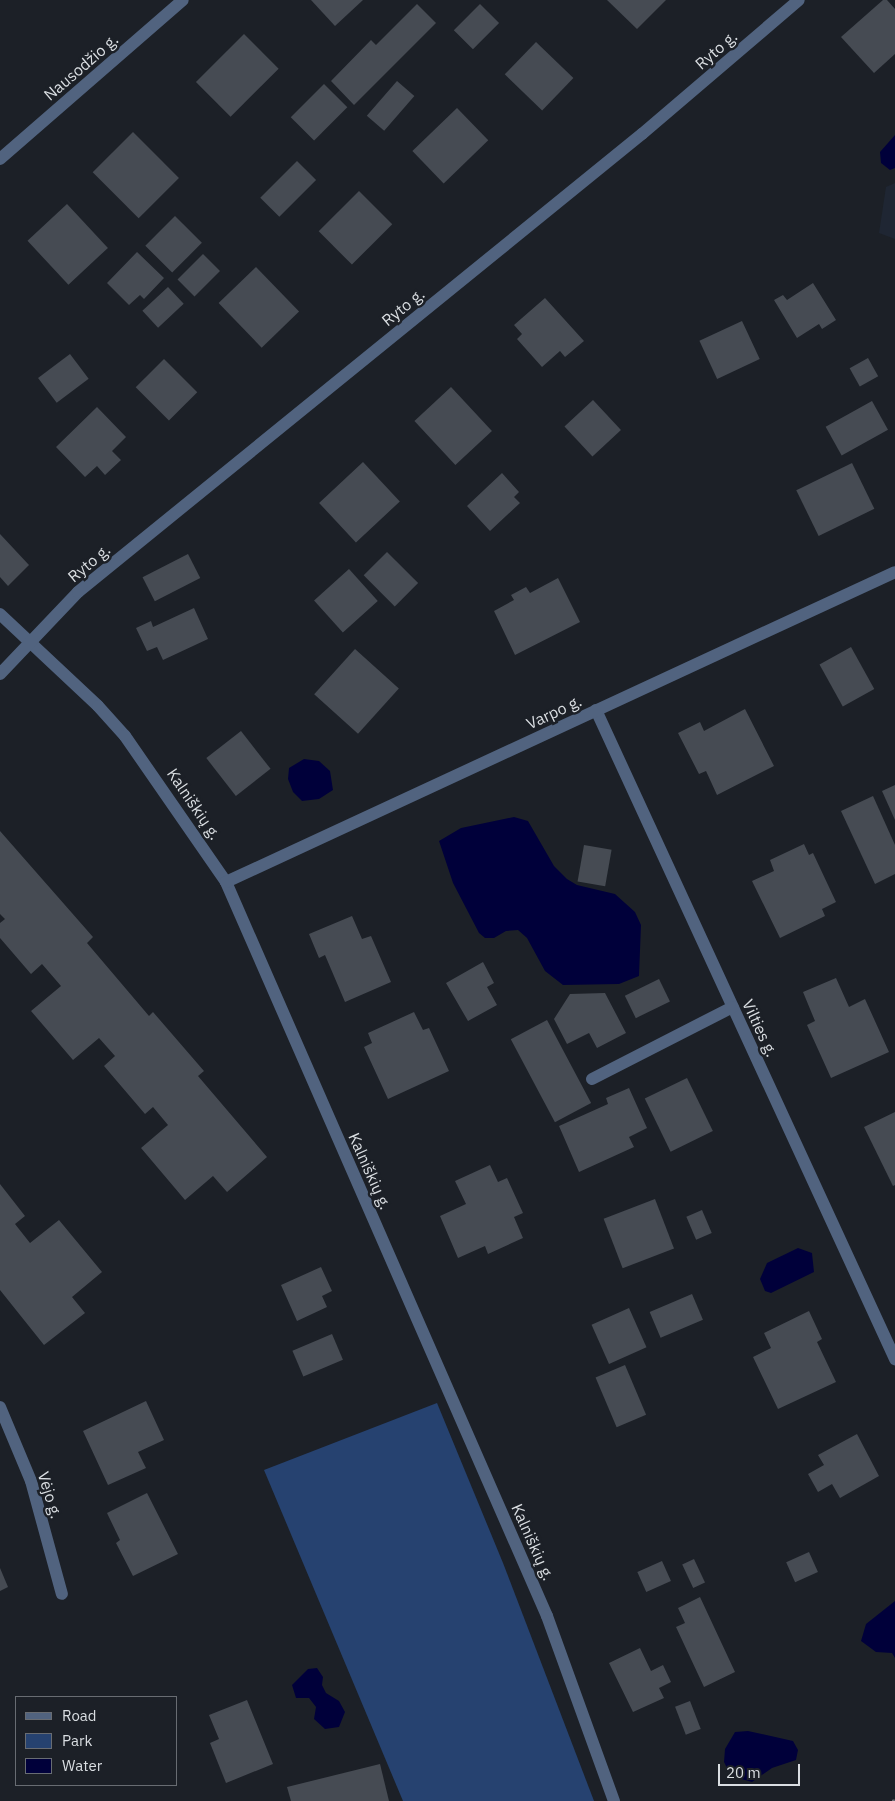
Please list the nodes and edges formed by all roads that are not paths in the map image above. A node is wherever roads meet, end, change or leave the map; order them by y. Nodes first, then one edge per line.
1 (183, 0) edge
2 (799, 0) edge
3 (0, 159) edge
4 (895, 572) edge
5 (0, 614) edge
6 (30, 641) junction
7 (0, 674) edge
8 (596, 710) junction
9 (226, 882) junction
10 (733, 1006) junction
11 (592, 1079) dead end
12 (895, 1359) edge
13 (0, 1407) edge
14 (62, 1594) dead end
15 (614, 1801) edge

1 - 3 street, Nausodžio g.
2 - 6 street, Ryto g.
4 - 8 street, Varpo g.
5 - 6 street, Kalniškių g.
6 - 7 street, Ryto g.
6 - 9 street, Kalniškių g.
8 - 9 street, Varpo g.
8 - 10 street, Vilties g.
9 - 15 street, Kalniškių g.
10 - 11 street
10 - 12 street, Vilties g.
13 - 14 street, Vėjo g.

